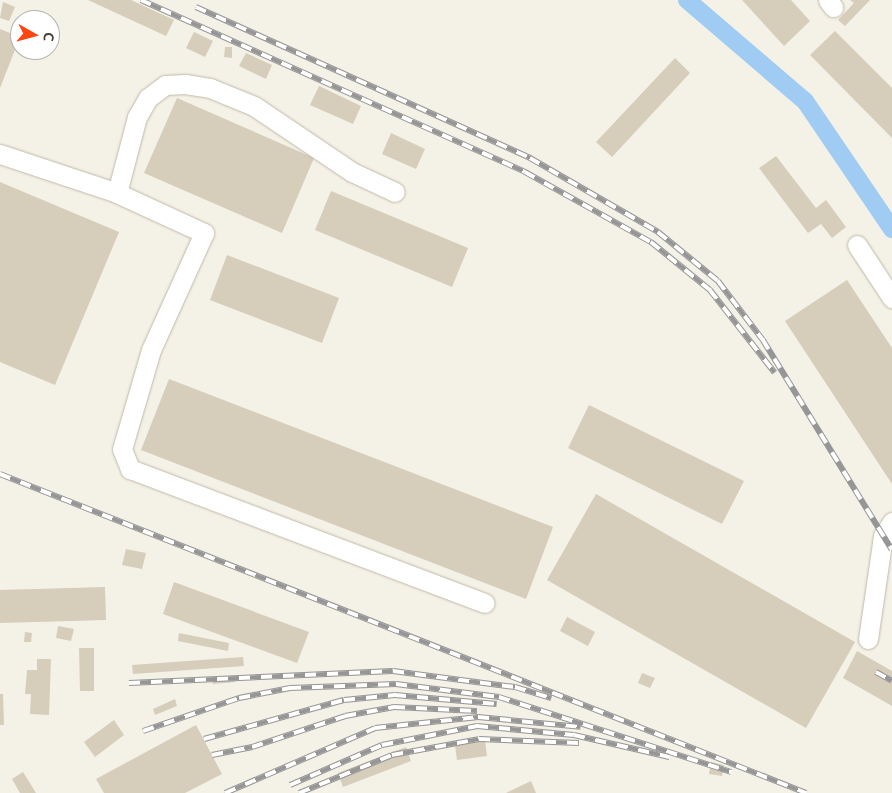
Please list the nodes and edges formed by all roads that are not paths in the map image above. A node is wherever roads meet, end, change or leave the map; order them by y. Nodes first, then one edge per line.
1 (0, 154) edge
2 (395, 192) dead end
3 (117, 193) junction
4 (857, 245) dead end
5 (892, 298) edge
6 (892, 522) edge
7 (485, 603) dead end
8 (868, 639) dead end

1 - 3 lane
2 - 3 lane
3 - 7 lane
4 - 5 lane
6 - 8 lane

